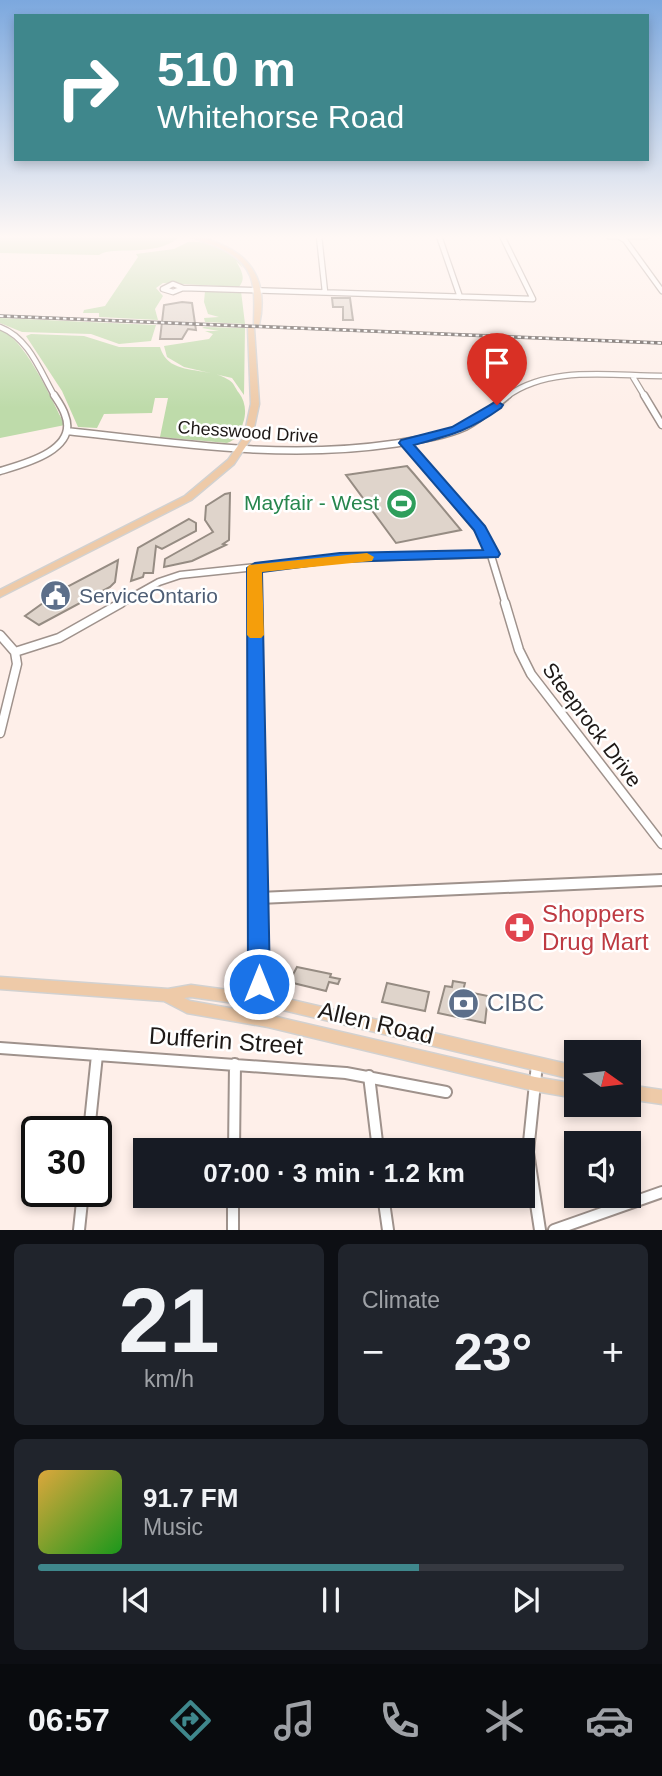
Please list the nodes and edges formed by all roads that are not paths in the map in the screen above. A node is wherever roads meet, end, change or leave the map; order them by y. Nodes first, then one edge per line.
1 (253, 293) edge
2 (363, 293) edge
3 (459, 293) edge
4 (530, 293) edge
5 (460, 297) junction
6 (0, 327) edge
7 (662, 376) edge
8 (633, 377) junction
9 (662, 425) edge
10 (67, 431) junction
11 (405, 443) junction
12 (241, 449) junction
13 (0, 471) edge
14 (493, 554) junction
15 (255, 568) junction
16 (0, 594) edge
17 (0, 635) edge
18 (15, 652) junction
19 (0, 733) edge
20 (662, 844) edge
21 (662, 880) edge
22 (259, 898) junction
23 (0, 983) edge
24 (168, 995) junction
25 (257, 999) junction
26 (250, 1017) junction
27 (0, 1048) edge
28 (97, 1055) junction
29 (235, 1064) junction
30 (537, 1064) junction
31 (564, 1070) edge
32 (369, 1076) junction
33 (535, 1084) junction
34 (564, 1089) edge
35 (446, 1092) dead end
36 (641, 1094) edge
37 (662, 1097) edge
38 (91, 1116) edge
39 (234, 1138) edge
40 (377, 1138) edge
41 (662, 1192) edge
42 (81, 1207) edge
43 (233, 1208) edge
44 (385, 1208) edge
45 (79, 1230) edge
46 (233, 1230) edge
47 (388, 1230) edge
48 (540, 1230) edge
49 (554, 1230) edge

1 - 12 main road
2 - 5 street
3 - 5 street
4 - 5 street
6 - 10 street
7 - 8 street, Chesswood Drive
8 - 9 street
8 - 11 street, Chesswood Drive
10 - 12 street, Chesswood Drive
10 - 13 street
11 - 12 street, Chesswood Drive
11 - 14 street, Steeprock Drive
12 - 16 main road
14 - 15 street
14 - 20 street, Steeprock Drive
15 - 18 street
15 - 22 street
17 - 18 street
18 - 19 street
21 - 22 street
22 - 25 street
23 - 24 main road, Allen Road
24 - 25 main road, Allen Road
24 - 26 main road, Allen Road
25 - 26 street
25 - 30 main road, Allen Road
26 - 33 main road, Allen Road
27 - 28 street, Dufferin Street
28 - 29 street, Dufferin Street
28 - 38 street
29 - 32 street, Dufferin Street
29 - 39 street
30 - 31 main road
30 - 33 street
32 - 35 street, Dufferin Street
32 - 40 street
33 - 34 main road
33 - 48 street
36 - 37 main road
41 - 49 street
42 - 45 street
43 - 46 street
44 - 47 street

